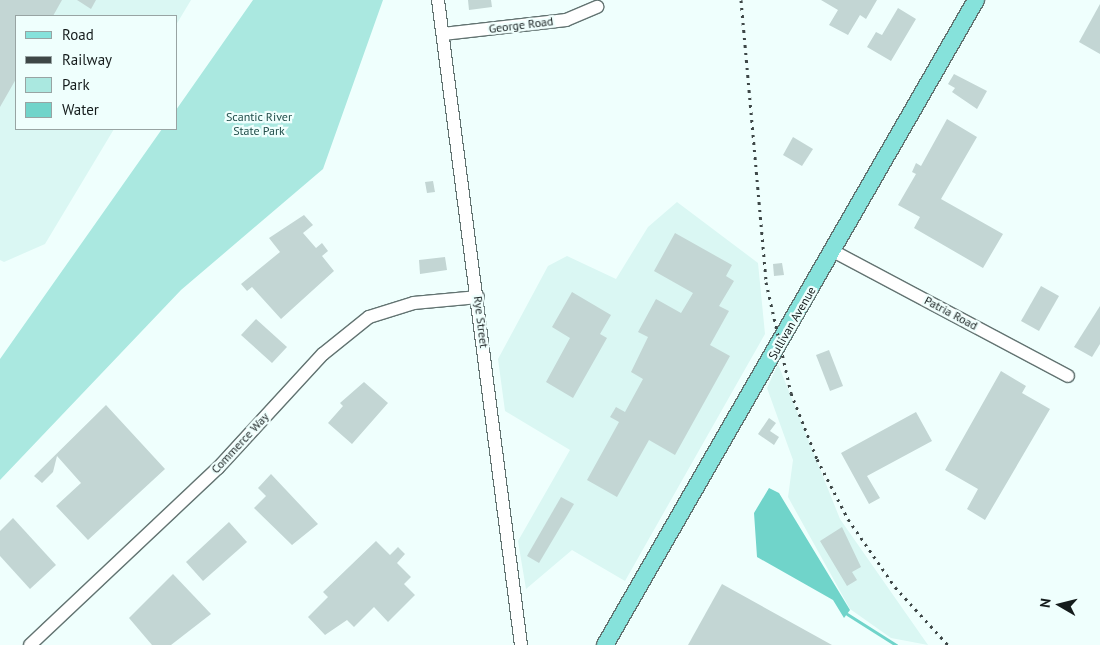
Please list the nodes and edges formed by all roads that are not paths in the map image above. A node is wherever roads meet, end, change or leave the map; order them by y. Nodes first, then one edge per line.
1 (438, 0) edge
2 (976, 0) edge
3 (597, 7) dead end
4 (443, 34) junction
5 (833, 251) junction
6 (478, 297) junction
7 (1068, 376) dead end
8 (30, 645) edge
9 (521, 645) edge
10 (605, 645) edge

1 - 4 street, Rye Street
2 - 5 main road, Sullivan Avenue
3 - 4 street, George Road
4 - 6 street, Rye Street
5 - 7 street, Patria Road
5 - 10 main road, Sullivan Avenue
6 - 8 street, Commerce Way
6 - 9 street, Rye Street

